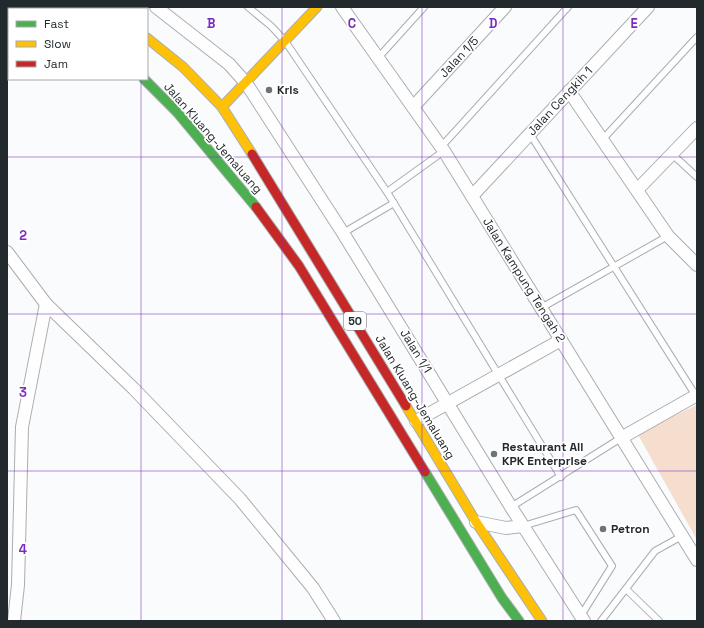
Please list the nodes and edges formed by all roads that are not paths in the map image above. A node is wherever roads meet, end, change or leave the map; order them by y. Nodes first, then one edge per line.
1 (156, 7) edge
2 (248, 7) edge
3 (318, 7) edge
4 (342, 7) edge
5 (424, 7) edge
6 (505, 7) edge
7 (568, 7) edge
8 (648, 7) edge
9 (697, 37) edge
10 (148, 39) edge
11 (286, 41) junction
12 (378, 58) junction
13 (145, 80) edge
14 (246, 83) junction
15 (569, 91) junction
16 (222, 107) junction
17 (413, 107) junction
18 (697, 128) edge
19 (530, 134) junction
20 (603, 139) junction
21 (443, 149) junction
22 (672, 154) junction
23 (697, 177) edge
24 (637, 190) junction
25 (387, 192) junction
26 (472, 196) junction
27 (394, 203) junction
28 (343, 233) junction
29 (668, 236) junction
30 (7, 252) edge
31 (697, 265) edge
32 (615, 267) junction
33 (46, 304) junction
34 (541, 308) junction
35 (561, 340) junction
36 (499, 375) junction
37 (696, 395) edge
38 (448, 403) junction
39 (416, 421) junction
40 (621, 438) junction
41 (561, 477) junction
42 (511, 507) junction
43 (476, 522) junction
44 (522, 526) junction
45 (682, 536) junction
46 (697, 560) edge
47 (626, 588) junction
48 (581, 620) edge
49 (14, 621) edge
50 (334, 621) edge
51 (519, 621) edge
52 (542, 621) edge
53 (601, 621) edge
54 (659, 621) edge

1 - 14 street, Jalan 1/1
2 - 11 lane
3 - 11 main road
4 - 12 street, Jalan Kampung Tengah 2
5 - 12 lane
6 - 17 street, Jalan 1/5
7 - 21 lane
8 - 15 street, Jalan Cengkih 1
9 - 20 lane
10 - 16 main road, Jalan Kluang-Jemaluang / 50
11 - 14 main road
11 - 25 lane
12 - 17 street, Jalan Kampung Tengah 2
13 - 51 main road, Jalan Kluang-Jemaluang / 50
14 - 16 main road
14 - 28 street, Jalan 1/1
15 - 19 street, Jalan Cengkih 1
15 - 20 street
16 - 39 main road, Jalan Kluang-Jemaluang / 50
17 - 21 street, Jalan Kampung Tengah 2
18 - 22 street
19 - 26 street, Jalan Cengkih 1
19 - 32 lane
20 - 24 street
21 - 25 lane
21 - 26 street, Jalan Kampung Tengah 2
22 - 23 lane
22 - 24 street
24 - 29 street
25 - 27 lane
26 - 34 street, Jalan Kampung Tengah 2
27 - 28 lane
27 - 36 lane
28 - 38 street, Jalan 1/1
29 - 31 street
29 - 32 lane
30 - 33 street
32 - 34 lane
32 - 37 lane
33 - 49 street
33 - 50 street
34 - 35 street, Jalan Kampung Tengah 2
35 - 36 street
35 - 40 street, Jalan Kampung Tengah 2
36 - 38 street
36 - 41 lane
37 - 40 street
38 - 39 street
38 - 42 street, Jalan 1/1
39 - 43 main road, Jalan Kluang-Jemaluang / 50
40 - 41 lane
40 - 45 street, Jalan Kampung Tengah 2
41 - 42 lane
42 - 44 street, Jalan 1/1
43 - 44 street
43 - 52 main road, Jalan Kluang-Jemaluang / 50
44 - 48 street, Jalan 1/1
44 - 48 lane
45 - 46 street, Jalan Kampung Tengah 2
45 - 47 lane
47 - 53 lane
47 - 54 lane

